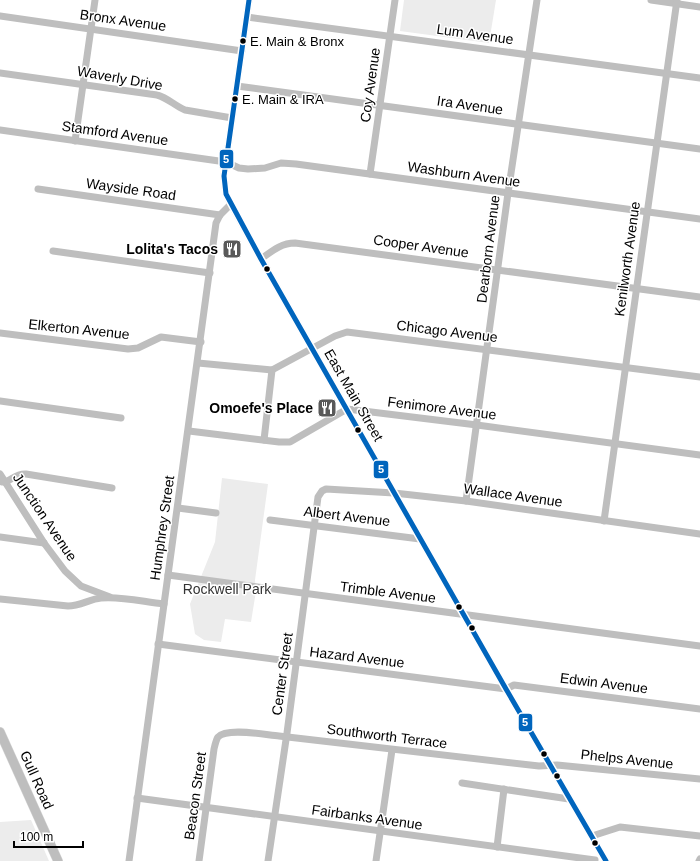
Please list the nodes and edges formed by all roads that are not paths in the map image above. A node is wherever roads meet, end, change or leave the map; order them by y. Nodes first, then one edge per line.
1 (95, 0) edge
2 (249, 0) edge
3 (395, 0) edge
4 (537, 0) edge
5 (651, 0) edge
6 (676, 2) edge
7 (700, 7) edge
8 (0, 16) edge
9 (247, 17) junction
10 (91, 29) junction
11 (390, 36) junction
12 (242, 50) junction
13 (529, 54) junction
14 (0, 73) edge
15 (666, 73) junction
16 (700, 78) edge
17 (83, 84) junction
18 (236, 86) junction
19 (380, 106) junction
20 (232, 118) junction
21 (518, 125) junction
22 (0, 130) edge
23 (75, 141) junction
24 (656, 143) junction
25 (700, 149) edge
26 (226, 162) junction
27 (370, 174) junction
28 (38, 190) dead end
29 (508, 193) junction
30 (230, 204) junction
31 (647, 212) junction
32 (220, 215) junction
33 (700, 219) edge
34 (53, 251) dead end
35 (261, 259) junction
36 (499, 270) junction
37 (210, 273) junction
38 (636, 289) junction
39 (700, 297) edge
40 (0, 333) edge
41 (201, 342) junction
42 (312, 348) junction
43 (487, 350) junction
44 (198, 363) junction
45 (626, 368) junction
46 (272, 370) junction
47 (700, 377) edge
48 (0, 401) edge
49 (347, 409) junction
50 (121, 418) dead end
51 (477, 425) junction
52 (189, 431) junction
53 (264, 440) junction
54 (615, 444) junction
55 (700, 455) edge
56 (0, 474) edge
57 (3, 482) edge
58 (112, 488) dead end
59 (322, 491) joint
60 (394, 493) junction
61 (466, 501) junction
62 (178, 508) junction
63 (216, 513) dead end
64 (270, 520) dead end
65 (604, 521) junction
66 (315, 525) junction
67 (700, 534) edge
68 (0, 537) edge
69 (420, 539) junction
70 (44, 543) junction
71 (168, 575) junction
72 (305, 594) junction
73 (110, 597) junction
74 (0, 599) edge
75 (164, 604) junction
76 (464, 615) junction
77 (158, 644) junction
78 (700, 646) edge
79 (296, 663) junction
80 (506, 690) junction
81 (700, 708) edge
82 (0, 732) edge
83 (220, 735) joint
84 (286, 737) junction
85 (392, 750) junction
86 (551, 766) junction
87 (700, 779) edge
88 (462, 783) dead end
89 (504, 789) junction
90 (137, 798) junction
91 (569, 798) junction
92 (206, 807) junction
93 (274, 818) junction
94 (380, 832) junction
95 (592, 836) junction
96 (700, 836) edge
97 (497, 847) junction
98 (600, 851) junction
99 (595, 860) edge
100 (58, 861) edge
101 (129, 861) edge
102 (199, 861) edge
103 (268, 861) edge
104 (376, 861) edge
105 (606, 861) edge

1 - 10 street
2 - 9 street, East Main Street
3 - 11 street, Coy Avenue
4 - 13 street, Dearborn Avenue
5 - 6 street
6 - 7 street
6 - 15 street, Kenilworth Avenue
8 - 10 street, Bronx Avenue
9 - 11 street, Lum Avenue
9 - 12 street, East Main Street
10 - 12 street, Bronx Avenue
10 - 17 street
11 - 13 street, Lum Avenue
11 - 19 street, Coy Avenue
12 - 18 street, East Main Street
13 - 15 street, Lum Avenue
13 - 21 street, Dearborn Avenue
14 - 17 street, Waverly Drive
15 - 16 street, Lum Avenue
15 - 24 street, Kenilworth Avenue
17 - 20 street, Waverly Drive
17 - 23 street
18 - 19 street, Ira Avenue
18 - 20 street, East Main Street
19 - 21 street, Ira Avenue
19 - 27 street, Coy Avenue
20 - 26 street, East Main Street
21 - 24 street, Ira Avenue
21 - 29 street, Dearborn Avenue
22 - 23 street, Stamford Avenue
23 - 26 street, Stamford Avenue
24 - 25 street, Ira Avenue
24 - 31 street, Kenilworth Avenue
26 - 27 street, Washburn Avenue
26 - 30 street, East Main Street
27 - 29 street, Washburn Avenue
28 - 32 street, Wayside Road
29 - 31 street, Washburn Avenue
29 - 36 street, Dearborn Avenue
30 - 32 street, Humphrey Street
30 - 35 street, East Main Street
31 - 33 street, Washburn Avenue
31 - 38 street, Kenilworth Avenue
32 - 37 street, Humphrey Street
34 - 37 street
35 - 36 street, Cooper Avenue
35 - 42 street, East Main Street
36 - 38 street, Cooper Avenue
36 - 43 street, Dearborn Avenue
37 - 41 street, Humphrey Street
38 - 39 street, Cooper Avenue
38 - 45 street, Kenilworth Avenue
40 - 41 street, Elkerton Avenue
41 - 44 street, Humphrey Street
42 - 43 street, Chicago Avenue
42 - 46 street, Chicago Avenue
42 - 49 street, East Main Street
43 - 45 street, Chicago Avenue
43 - 51 street, Dearborn Avenue
44 - 46 street
44 - 52 street, Humphrey Street
45 - 47 street, Chicago Avenue
45 - 54 street, Kenilworth Avenue
46 - 53 street
48 - 50 street
49 - 51 street, Fenimore Avenue
49 - 53 street
49 - 60 street, East Main Street
51 - 54 street, Fenimore Avenue
51 - 61 street, Dearborn Avenue
52 - 53 street
52 - 62 street, Humphrey Street
54 - 55 street, Fenimore Avenue
54 - 65 street, Kenilworth Avenue
56 - 57 street, Junction Avenue
57 - 58 street
57 - 70 street, Junction Avenue
59 - 60 street, Wallace Avenue
59 - 66 street, Center Street
60 - 61 street, Wallace Avenue
60 - 69 street, East Main Street
61 - 65 street, Wallace Avenue
62 - 63 street
62 - 71 street, Humphrey Street
64 - 66 street, Albert Avenue
65 - 67 street, Wallace Avenue
66 - 69 street, Albert Avenue
66 - 72 street, Center Street
68 - 70 street
69 - 76 street, East Main Street
70 - 73 street, Junction Avenue
71 - 72 street, Trimble Avenue
71 - 75 street, Humphrey Street
72 - 76 street, Trimble Avenue
72 - 79 street, Center Street
73 - 74 street
73 - 75 street
75 - 77 street, Humphrey Street
76 - 78 street, Trimble Avenue
76 - 80 street, East Main Street
77 - 79 street, Hazard Avenue
77 - 90 street, Humphrey Street
79 - 80 street, Hazard Avenue
79 - 84 street, Center Street
80 - 81 street, Edwin Avenue
80 - 86 street, East Main Street
82 - 100 main road, Gull Road
83 - 84 street, Southworth Terrace
83 - 92 street, Beacon Street
84 - 85 street, Southworth Terrace
84 - 93 street, Center Street
85 - 86 street, Southworth Terrace
85 - 94 street
86 - 87 street, Phelps Avenue
86 - 91 street, East Main Street
88 - 89 street
89 - 91 street
89 - 97 street
90 - 92 street, Fairbanks Avenue
90 - 101 street, Humphrey Street
91 - 95 street, East Main Street
92 - 93 street, Fairbanks Avenue
92 - 102 street, Beacon Street
93 - 94 street, Fairbanks Avenue
93 - 103 street, Center Street
94 - 97 street, Fairbanks Avenue
94 - 104 street
95 - 96 street
95 - 98 street, East Main Street
97 - 99 street, Fairbanks Avenue
98 - 99 street
98 - 105 street, East Main Street

